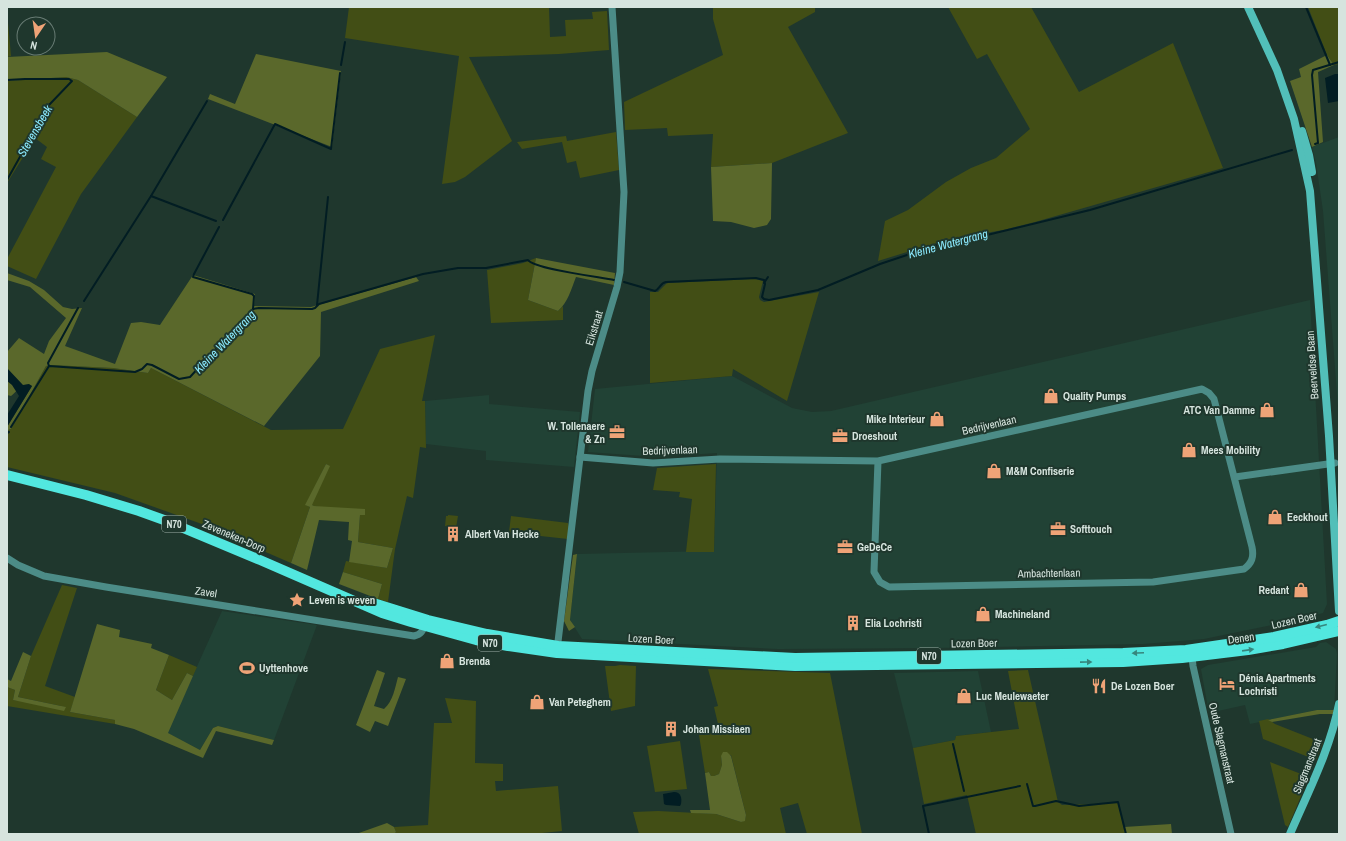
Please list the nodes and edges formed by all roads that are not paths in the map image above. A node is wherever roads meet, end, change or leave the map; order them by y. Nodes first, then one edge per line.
1 (612, 7) edge
2 (1248, 7) edge
3 (580, 457) junction
4 (878, 461) junction
5 (1333, 464) junction
6 (7, 475) edge
7 (1235, 477) junction
8 (1339, 528) edge
9 (7, 558) edge
10 (1339, 612) edge
11 (412, 619) junction
12 (1339, 621) edge
13 (426, 623) junction
14 (1339, 631) edge
15 (406, 635) junction
16 (558, 650) junction
17 (1192, 657) junction
18 (1339, 704) edge
19 (1231, 834) edge
20 (1290, 834) edge

1 - 3 street, Eikstraat
2 - 5 main road, Beerveldse Baan
3 - 4 street, Bedrijvenlaan
3 - 16 street, Eikstraat
4 - 7 street, Bedrijvenlaan
4 - 7 street, Ambachtenlaan
5 - 7 street
5 - 8 main road, Beerveldse Baan
5 - 10 main road, Beerveldse Baan
6 - 11 main road, Zeveneken-Dorp / N70
9 - 15 street, Zavel
11 - 13 main road, Zeveneken-Dorp / N70
11 - 15 street
12 -> 16 main road, Lozen Boer / N70
13 - 15 street, Zavel
13 - 16 main road, Zeveneken-Dorp / N70
17 -> 14 main road, Denen / N70
16 -> 17 main road, Lozen Boer / N70
17 - 19 street, Oude Slagmanstraat
18 - 20 main road, Slagmanstraat

